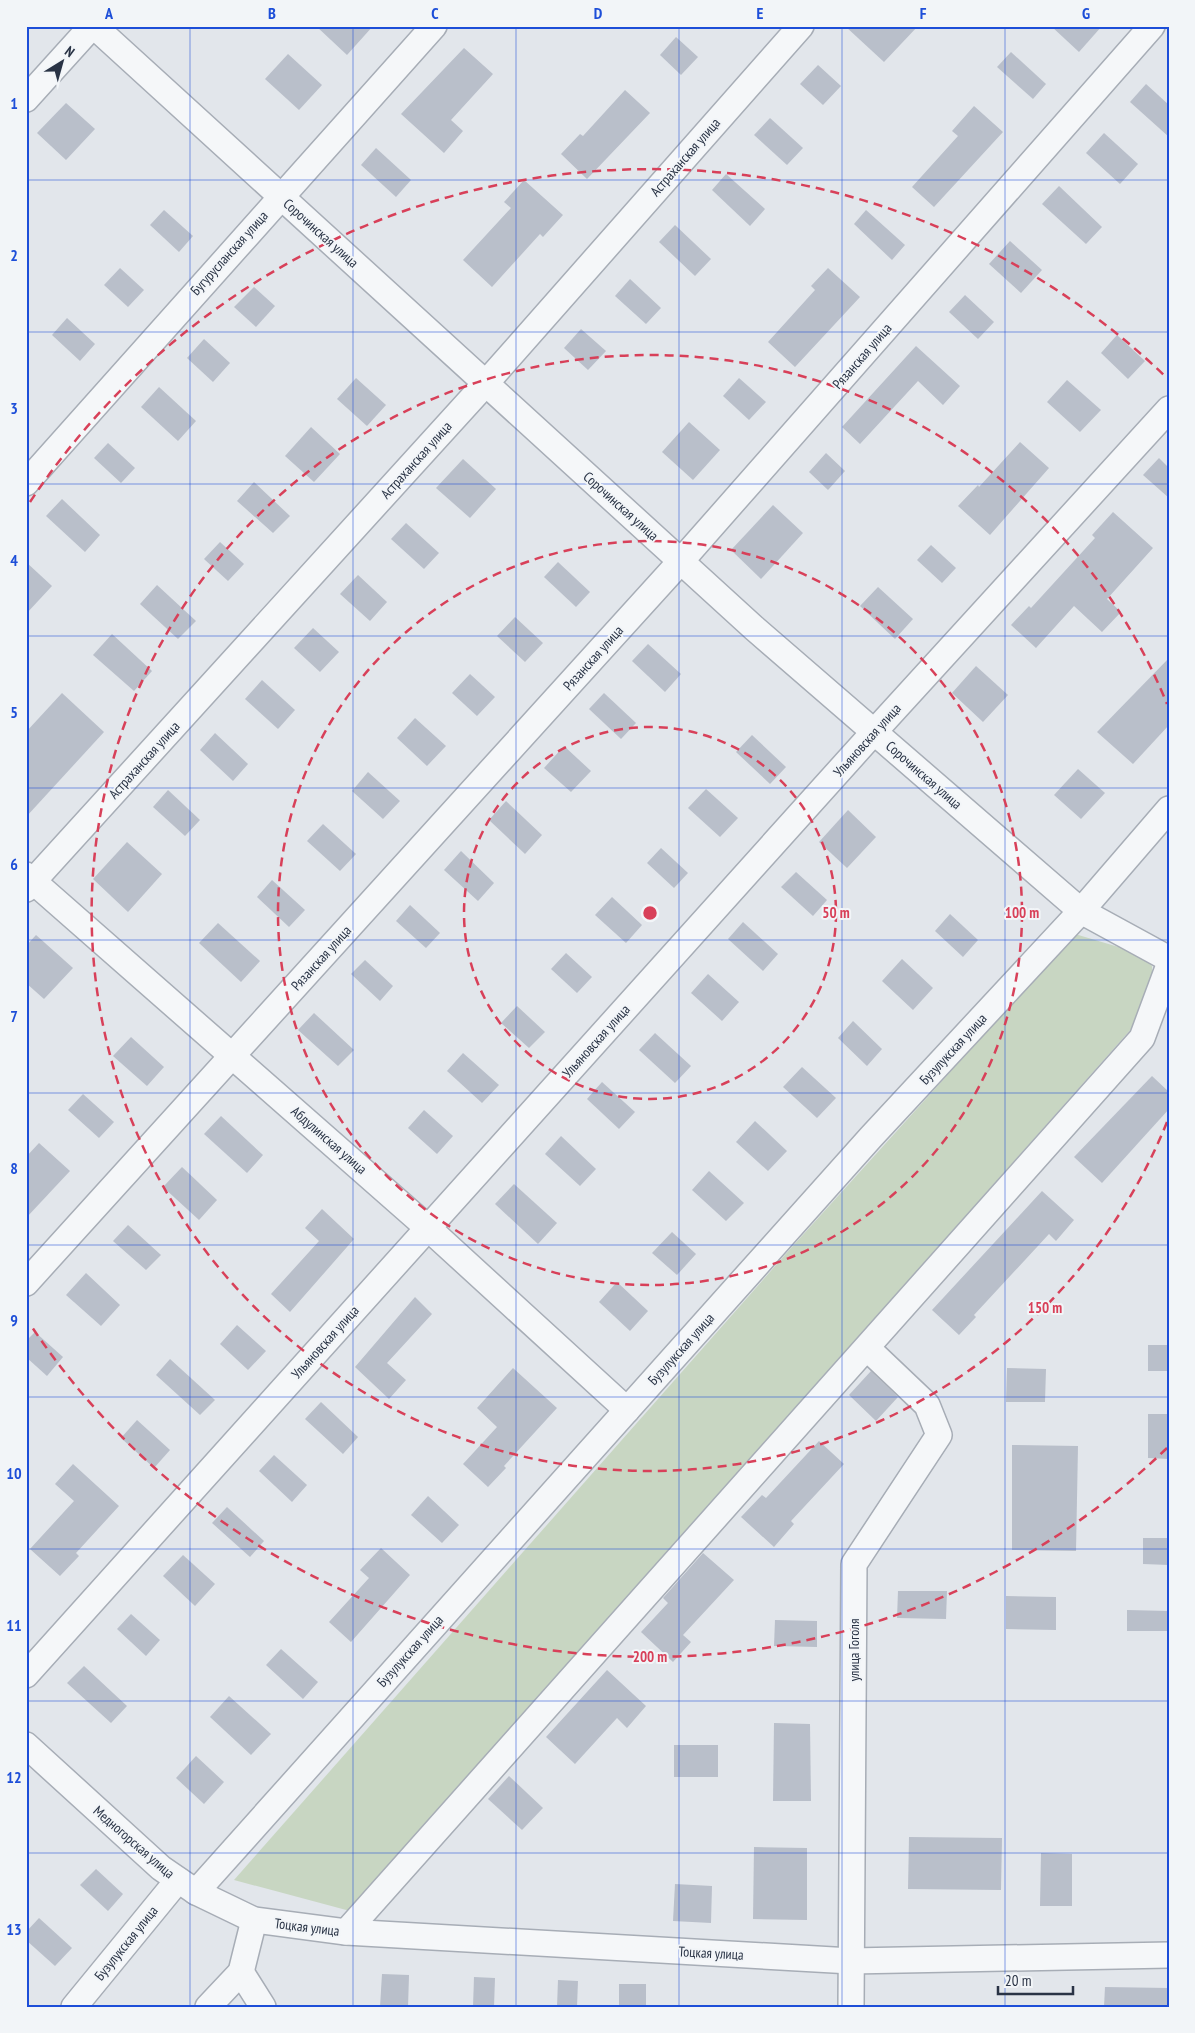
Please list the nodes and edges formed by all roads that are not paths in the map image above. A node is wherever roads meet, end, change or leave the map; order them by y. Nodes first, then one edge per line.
1 (93, 26) edge
2 (434, 26) edge
3 (801, 26) edge
4 (1152, 26) edge
5 (26, 99) edge
6 (280, 196) junction
7 (486, 383) junction
8 (1169, 409) edge
9 (26, 482) edge
10 (681, 561) junction
11 (874, 732) junction
12 (1169, 809) edge
13 (29, 882) edge
14 (1081, 911) junction
15 (1169, 959) edge
16 (1169, 965) edge
17 (233, 1055) junction
18 (428, 1228) junction
19 (26, 1283) edge
20 (867, 1348) junction
21 (626, 1410) junction
22 (26, 1674) edge
23 (26, 1745) edge
24 (187, 1886) junction
25 (254, 1920) junction
26 (346, 1932) junction
27 (1169, 1955) edge
28 (851, 1961) junction
29 (242, 1972) junction
30 (74, 2007) edge
31 (208, 2007) edge
32 (263, 2007) edge
33 (851, 2007) edge

1 - 5 street
1 - 6 street, Сорочинская улица
2 - 6 street, Бугурусланская улица
3 - 7 street, Астраханская улица
4 - 10 street, Рязанская улица
6 - 7 street, Сорочинская улица
6 - 9 street, Бугурусланская улица
7 - 10 street, Сорочинская улица
7 - 13 street, Астраханская улица
8 - 11 street, Ульяновская улица
10 - 11 street, Сорочинская улица
10 - 17 street, Рязанская улица
11 - 14 street, Сорочинская улица
11 - 18 street, Ульяновская улица
12 - 14 street, Бузулукская улица
13 - 17 street, Абдулинская улица
14 - 15 street, Сорочинская улица
14 - 21 street, Бузулукская улица
16 - 20 street
17 - 18 street, Абдулинская улица
17 - 19 street, Рязанская улица
18 - 21 street, Абдулинская улица
18 - 22 street, Ульяновская улица
20 - 26 street
20 - 28 street, улица Гоголя
21 - 24 street, Бузулукская улица
23 - 24 street, Медногорская улица
24 - 25 street, Медногорская улица
24 - 30 street, Бузулукская улица
25 - 26 street, Тоцкая улица
25 - 29 street
26 - 28 street, Тоцкая улица
27 - 28 street, Тоцкая улица
28 - 33 street, улица Гоголя
29 - 31 street
29 - 32 street

